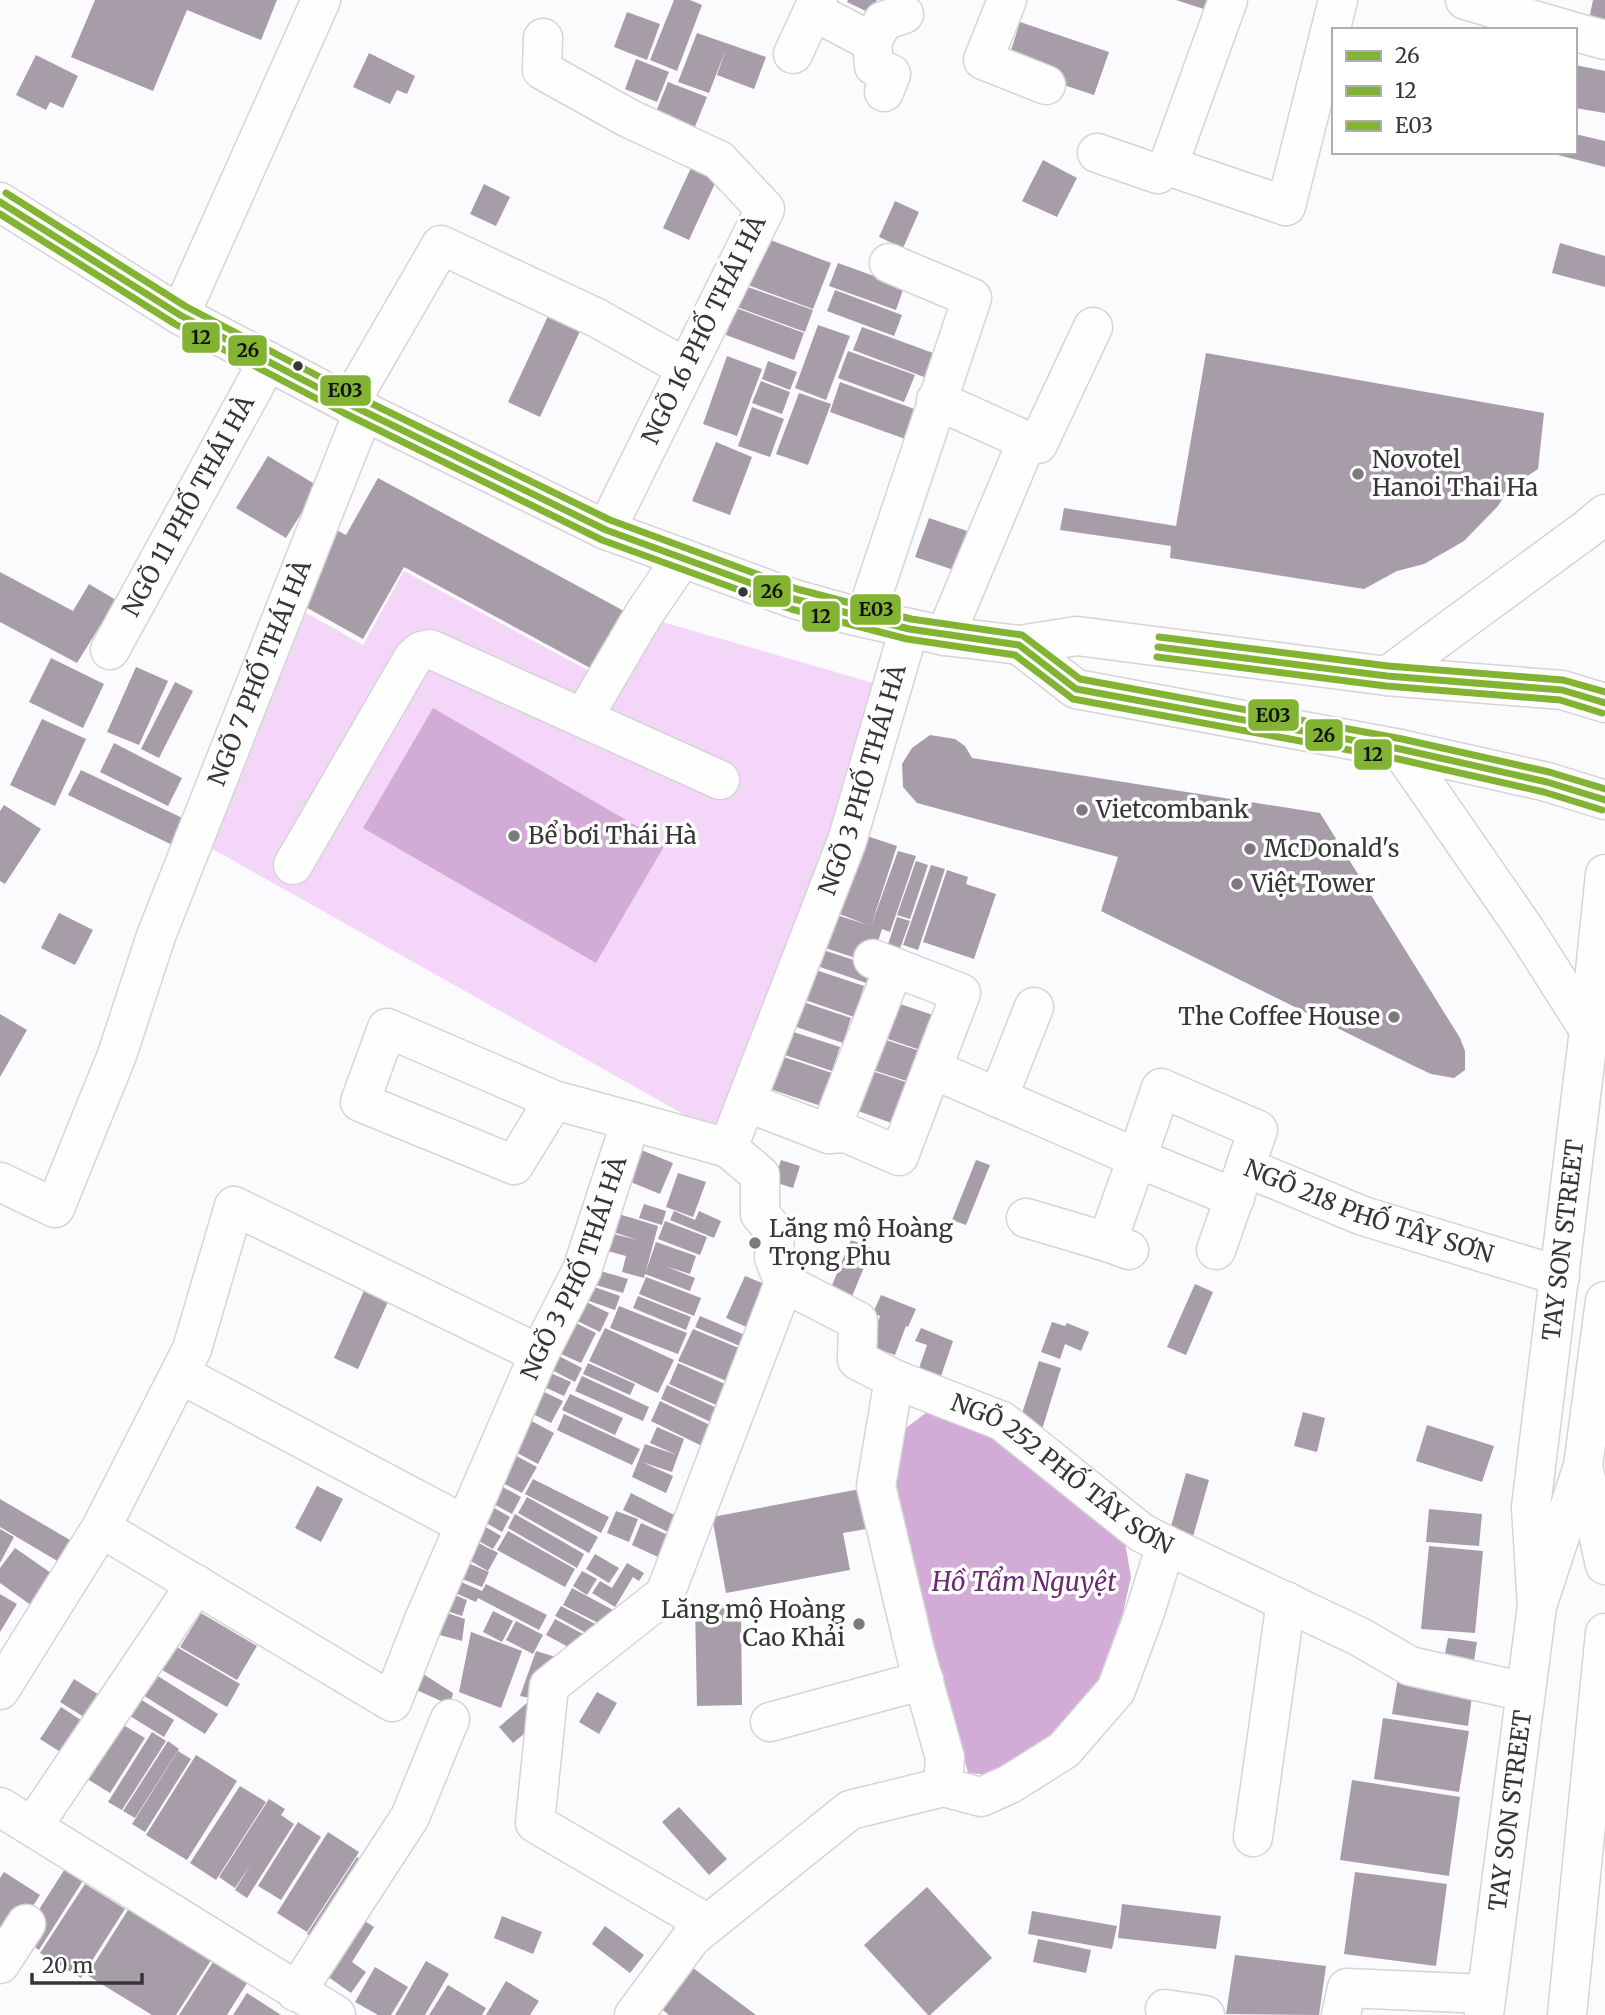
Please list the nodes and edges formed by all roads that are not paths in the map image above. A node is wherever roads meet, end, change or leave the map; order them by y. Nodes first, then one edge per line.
1 (321, 0) edge
2 (1007, 0) edge
3 (1228, 0) edge
4 (1338, 0) edge
5 (1465, 0) edge
6 (816, 6) edge
7 (904, 14) dead end
8 (1332, 28) edge
9 (1561, 28) edge
10 (1332, 29) edge
11 (1577, 33) edge
12 (543, 38) dead end
13 (1605, 40) edge
14 (872, 42) junction
15 (793, 54) dead end
16 (1046, 85) dead end
17 (884, 92) dead end
18 (1097, 153) dead end
19 (1168, 166) junction
20 (0, 202) edge
21 (889, 263) dead end
22 (180, 315) junction
23 (1093, 327) dead end
24 (268, 361) junction
25 (687, 368) junction
26 (936, 400) junction
27 (356, 407) junction
28 (1027, 441) junction
29 (1605, 513) edge
30 (606, 530) junction
31 (682, 558) junction
32 (865, 618) junction
33 (927, 632) junction
34 (1019, 645) junction
35 (110, 650) dead end
36 (1387, 676) junction
37 (1605, 703) edge
38 (583, 718) junction
39 (1400, 749) junction
40 (720, 780) dead end
41 (1605, 800) edge
42 (293, 865) dead end
43 (1605, 874) edge
44 (1600, 960) edge
45 (1034, 1007) dead end
46 (1589, 1030) junction
47 (932, 1069) junction
48 (998, 1098) junction
49 (554, 1100) junction
50 (746, 1102) junction
51 (631, 1121) junction
52 (830, 1134) junction
53 (728, 1148) junction
54 (1137, 1158) junction
55 (0, 1182) edge
56 (1240, 1183) junction
57 (1026, 1218) dead end
58 (1216, 1250) dead end
59 (1559, 1276) junction
60 (784, 1283) junction
61 (1605, 1301) edge
62 (539, 1354) junction
63 (180, 1374) junction
64 (894, 1379) junction
65 (1583, 1466) junction
66 (465, 1525) junction
67 (102, 1528) junction
68 (1166, 1545) junction
69 (1605, 1565) edge
70 (196, 1584) junction
71 (1286, 1601) junction
72 (1536, 1606) junction
73 (1605, 1633) edge
74 (924, 1680) junction
75 (0, 1690) edge
76 (1525, 1692) junction
77 (1601, 1718) edge
78 (450, 1719) dead end
79 (770, 1722) dead end
80 (943, 1787) junction
81 (0, 1807) edge
82 (33, 1826) junction
83 (1253, 1836) dead end
84 (26, 1924) dead end
85 (708, 1924) junction
86 (0, 1964) edge
87 (296, 1992) junction
88 (1485, 2005) edge
89 (1166, 2009) dead end
90 (336, 2015) edge
91 (634, 2015) edge
92 (1205, 2015) edge
93 (1341, 2015) edge
94 (1566, 2015) edge

1 - 22 main road
2 - 16 main road
3 - 19 main road
4 - 8 main road
5 - 9 main road
6 - 14 main road
6 - 15 main road
7 - 14 main road
10 - 19 main road
11 - 13 main road
12 - 25 main road, NGÕ 16 PHỐ THÁI HÀ
14 - 17 main road
18 - 19 main road
20 - 22 main road
21 - 26 main road
22 - 24 main road
23 - 28 main road
24 - 27 main road
24 - 35 main road, NGÕ 11 PHỐ THÁI HÀ
25 - 27 main road, NGÕ 7 PHỐ THÁI HÀ
25 - 30 main road, NGÕ 16 PHỐ THÁI HÀ
26 - 28 main road
26 - 32 main road
27 - 30 main road
27 - 55 main road, NGÕ 7 PHỐ THÁI HÀ
28 - 33 main road, NGÕ 3 PHỐ THÁI HÀ
29 - 36 main road
30 - 31 main road
31 - 32 main road
31 - 38 main road
32 - 33 main road
33 - 34 main road
33 - 50 main road, NGÕ 3 PHỐ THÁI HÀ
34 - 36 main road
34 - 39 main road
36 - 37 main road
38 - 40 main road
38 - 42 main road
39 - 41 main road
39 - 46 main road
43 - 44 main road, TAY SON STREET
44 - 46 main road, TAY SON STREET
45 - 48 main road
46 - 59 main road, TAY SON STREET
47 - 48 main road
47 - 52 main road
47 - 52 main road
48 - 54 main road
49 - 49 main road
49 - 51 main road
50 - 52 main road
50 - 53 main road, NGÕ 3 PHỐ THÁI HÀ
51 - 53 main road
51 - 62 main road, NGÕ 3 PHỐ THÁI HÀ
53 - 60 main road
54 - 56 main road
54 - 56 main road, NGÕ 218 PHỐ TÂY SƠN
54 - 57 main road, NGÕ 218 PHỐ TÂY SƠN
56 - 58 main road
56 - 59 main road, NGÕ 218 PHỐ TÂY SƠN
59 - 72 main road, TAY SON STREET
60 - 64 main road, NGÕ 252 PHỐ TÂY SƠN
60 - 85 main road
61 - 65 main road
62 - 63 main road
62 - 66 main road, NGÕ 3 PHỐ THÁI HÀ
63 - 66 main road
63 - 67 main road
64 - 68 main road, NGÕ 252 PHỐ TÂY SƠN
64 - 74 main road
65 - 69 main road
65 - 72 main road, TAY SON STREET
66 - 70 main road, NGÕ 3 PHỐ THÁI HÀ
67 - 70 main road, NGÕ 3 PHỐ THÁI HÀ
67 - 75 main road
68 - 71 main road, NGÕ 252 PHỐ TÂY SƠN
68 - 80 main road
70 - 82 main road
71 - 76 main road, NGÕ 252 PHỐ TÂY SƠN
71 - 83 main road
72 - 76 main road, TAY SON STREET
73 - 77 main road
74 - 79 main road
74 - 80 main road
76 - 88 main road, TAY SON STREET
77 - 94 main road
78 - 87 main road
80 - 85 main road
81 - 82 main road
82 - 87 main road
84 - 86 main road
85 - 91 main road
87 - 90 main road
88 - 93 main road
89 - 92 main road

